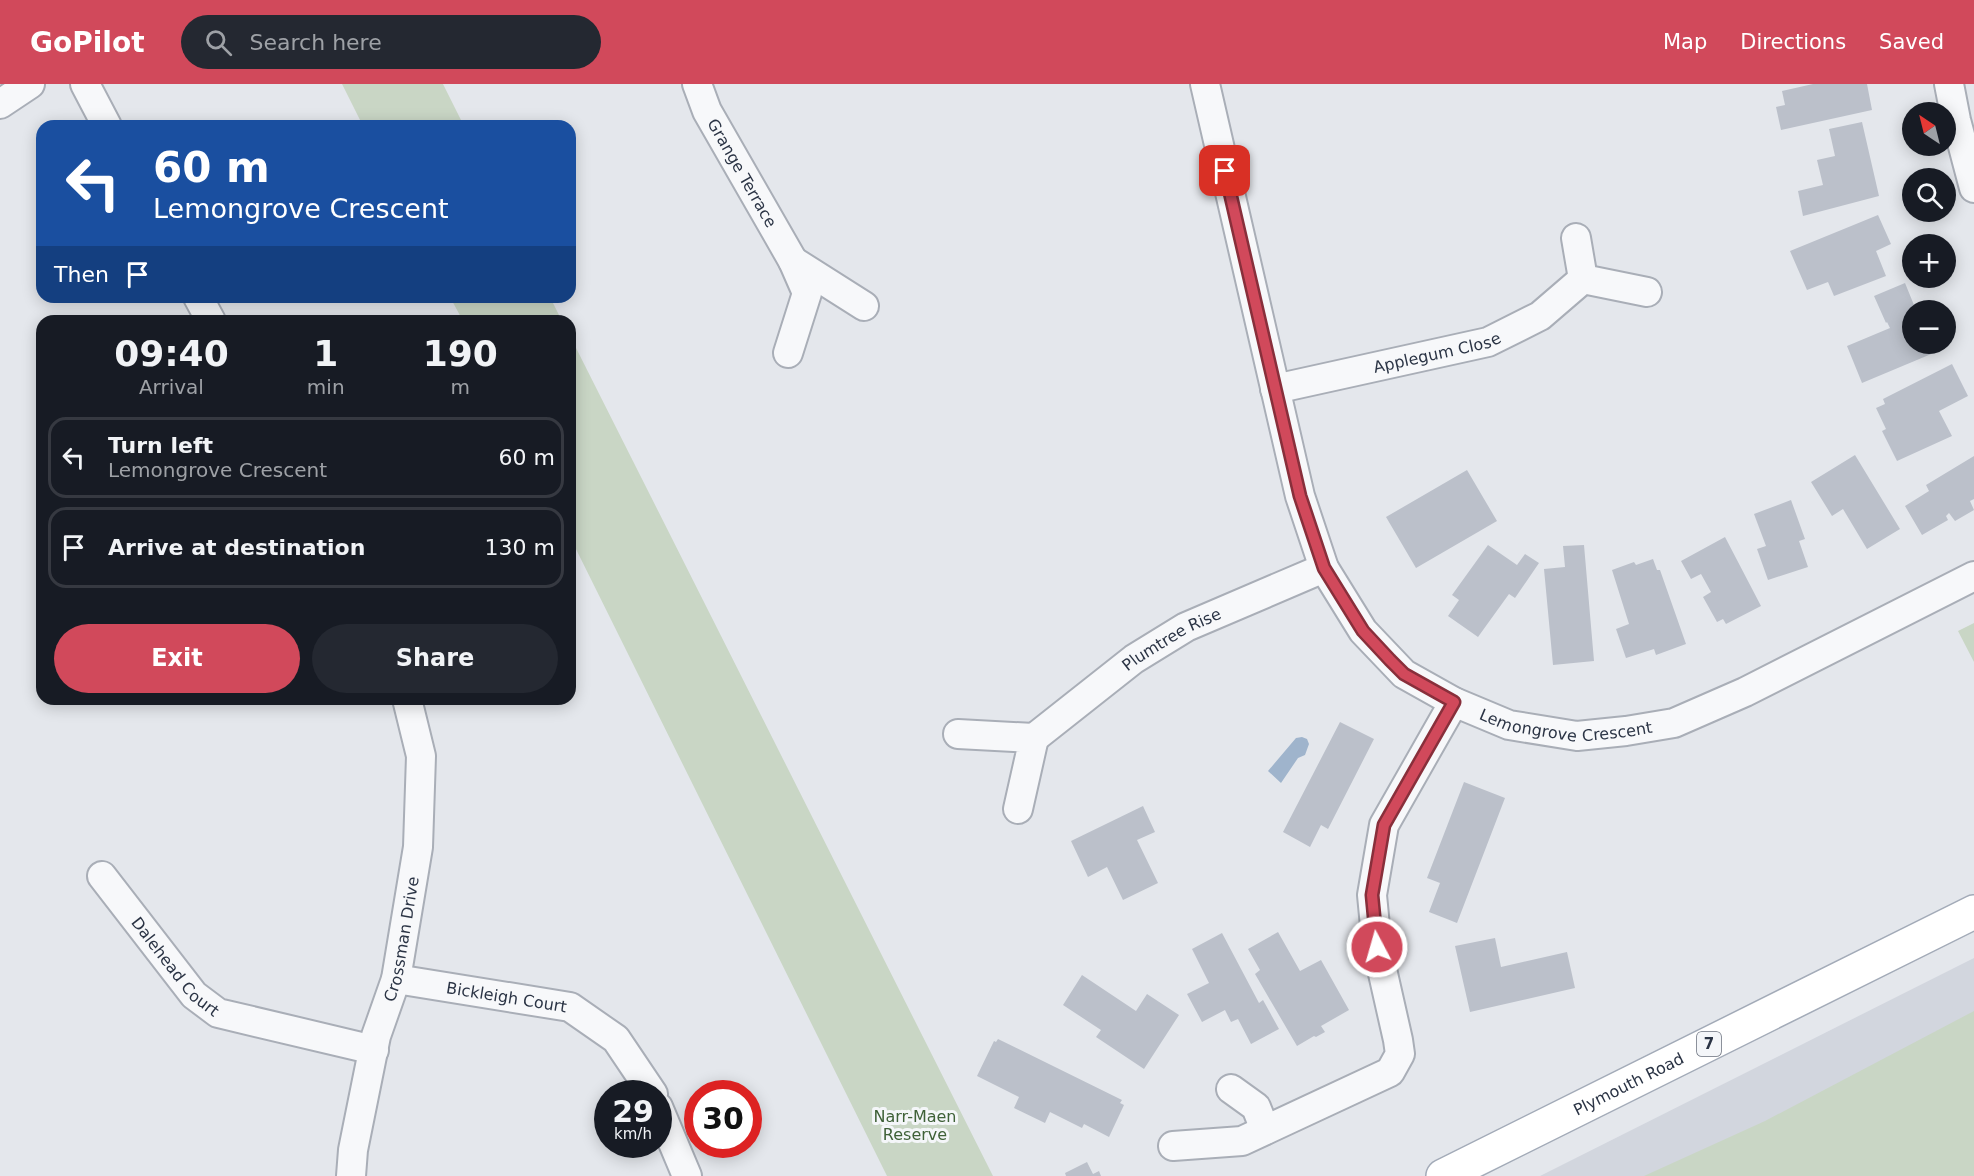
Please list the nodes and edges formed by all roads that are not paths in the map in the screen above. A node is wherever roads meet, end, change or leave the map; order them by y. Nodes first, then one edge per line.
1 (30, 84) edge
2 (85, 84) edge
3 (697, 84) edge
4 (1205, 84) edge
5 (1949, 84) edge
6 (0, 104) edge
7 (104, 120) edge
8 (1974, 188) edge
9 (1576, 238) dead end
10 (793, 261) junction
11 (1582, 279) junction
12 (1647, 292) dead end
13 (864, 306) dead end
14 (788, 353) dead end
15 (1275, 390) junction
16 (1324, 568) junction
17 (1974, 576) edge
18 (1454, 702) junction
19 (408, 705) edge
20 (957, 734) dead end
21 (1034, 738) junction
22 (1018, 809) dead end
23 (102, 876) dead end
24 (1974, 912) edge
25 (396, 979) junction
26 (374, 1050) junction
27 (644, 1080) edge
28 (1231, 1089) dead end
29 (1265, 1130) junction
30 (672, 1140) edge
31 (1173, 1146) dead end
32 (351, 1176) edge
33 (687, 1176) edge
34 (1443, 1176) edge

1 - 6 street
2 - 7 street
3 - 10 street, Grange Terrace
4 - 15 street, Lemongrove Crescent
5 - 8 street
9 - 11 street
10 - 13 street, Grange Terrace
10 - 14 street, Grange Terrace
11 - 12 street
11 - 15 street, Applegum Close
15 - 16 street, Lemongrove Crescent
16 - 18 street, Lemongrove Crescent
16 - 21 street, Plumtree Rise
17 - 18 street, Lemongrove Crescent
18 - 29 street
19 - 25 street, Crossman Drive
20 - 21 street
21 - 22 street
23 - 26 street, Dalehead Court
24 - 34 main road, Plymouth Road / 7
25 - 26 street, Crossman Drive
25 - 27 street, Bickleigh Court
26 - 32 street, Crossman Drive
28 - 29 street
29 - 31 street
30 - 33 street

